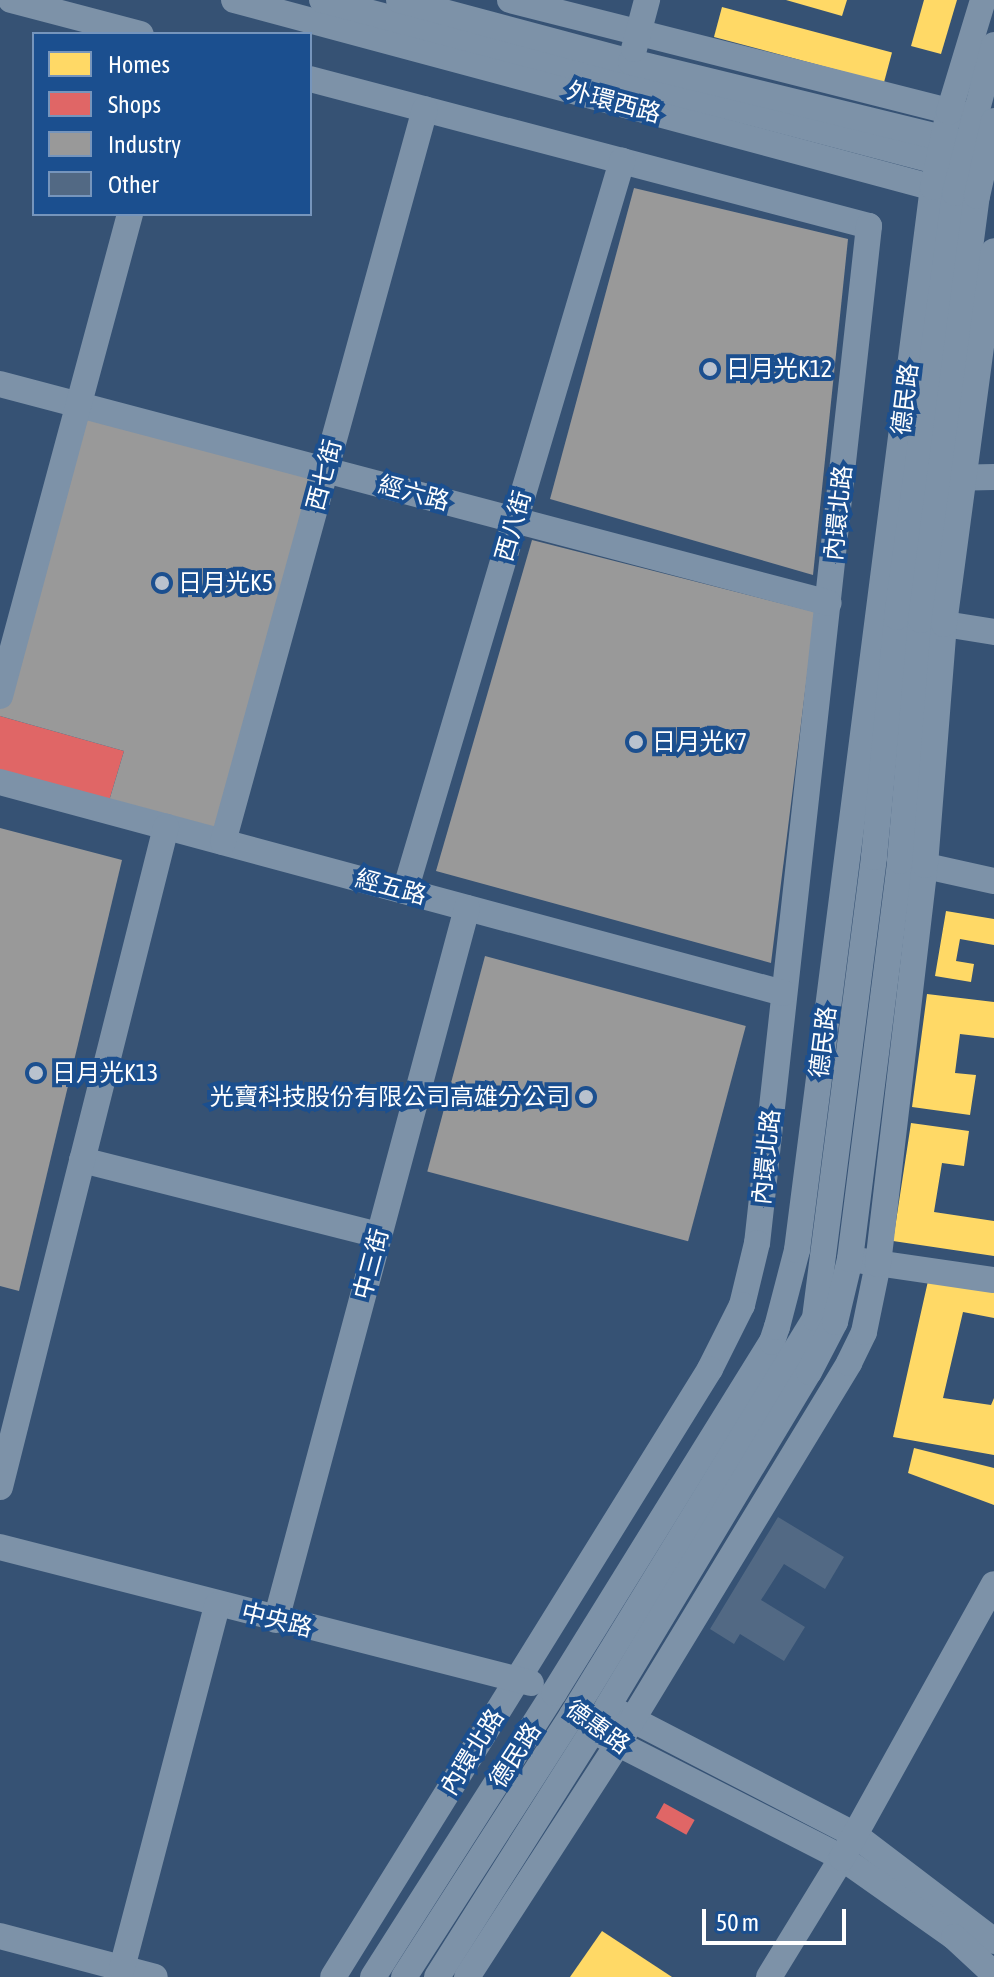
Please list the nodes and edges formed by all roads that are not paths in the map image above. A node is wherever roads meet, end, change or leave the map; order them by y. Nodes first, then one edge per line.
1 (11, 0) edge
2 (234, 0) edge
3 (322, 0) edge
4 (399, 0) edge
5 (510, 0) edge
6 (647, 0) edge
7 (983, 0) edge
8 (133, 32) edge
9 (638, 34) junction
10 (994, 45) edge
11 (312, 80) edge
12 (625, 82) junction
13 (425, 109) junction
14 (972, 154) edge
15 (622, 161) junction
16 (129, 216) edge
17 (994, 251) edge
18 (0, 384) edge
19 (78, 405) junction
20 (325, 470) junction
21 (928, 476) junction
22 (994, 477) edge
23 (515, 520) junction
24 (829, 603) junction
25 (910, 619) junction
26 (994, 632) edge
27 (0, 696) edge
28 (0, 782) edge
29 (166, 827) junction
30 (223, 842) junction
31 (848, 851) junction
32 (899, 861) junction
33 (994, 881) edge
34 (405, 891) junction
35 (467, 908) junction
36 (783, 993) junction
37 (82, 1160) junction
38 (379, 1235) junction
39 (797, 1250) junction
40 (837, 1257) junction
41 (878, 1264) junction
42 (994, 1280) edge
43 (0, 1487) edge
44 (0, 1547) edge
45 (994, 1584) edge
46 (217, 1605) junction
47 (276, 1620) junction
48 (983, 1629) edge
49 (518, 1678) junction
50 (554, 1693) junction
51 (589, 1711) junction
52 (632, 1720) junction
53 (617, 1745) junction
54 (848, 1846) junction
55 (0, 1936) edge
56 (994, 1941) edge
57 (122, 1968) junction
58 (994, 1974) edge
59 (155, 1977) edge
60 (333, 1977) edge
61 (373, 1977) edge
62 (404, 1977) edge
63 (437, 1977) edge
64 (467, 1977) edge
65 (769, 1977) edge

1 - 8 street
2 - 12 street, 外環西路
3 - 12 street, 外環西路
4 - 12 street, 外環西路
5 - 9 street
6 - 9 street
7 - 14 street, 德民路
9 - 12 street
9 - 14 street
10 - 14 street, 德民路
11 - 13 street
12 - 14 street, 外環西路
12 - 14 street, 外環西路
13 - 15 street
13 - 20 street, 西七街
14 - 21 street, 德民路
14 - 21 street, 德民路
15 - 23 street, 西八街
15 - 24 street, 內環北路
16 - 19 street
17 - 21 street, 德民路
18 - 19 street, 經六路
19 - 20 street, 經六路
19 - 27 street
20 - 23 street, 經六路
20 - 30 street, 西七街
21 - 22 street
21 - 25 street, 德民路
21 - 25 street, 德民路
23 - 24 street, 經六路
23 - 34 street, 西八街
24 - 36 street, 內環北路
25 - 26 street
25 - 31 street, 德民路
25 - 32 street, 德民路
25 - 32 street, 德民路
28 - 29 street, 經五路
29 - 30 street, 經五路
29 - 37 street
30 - 34 street, 經五路
31 - 32 street
31 - 39 street, 德民路
32 - 33 street
32 - 40 street, 德民路
32 - 41 street, 德民路
34 - 35 street, 經五路
35 - 36 street, 經五路
35 - 38 street, 中三街
36 - 49 street, 內環北路
37 - 38 street
37 - 43 street
38 - 47 street, 中三街
39 - 40 street
39 - 50 street, 德民路
40 - 41 street
40 - 51 street, 德民路
41 - 42 street
41 - 52 street, 德民路
44 - 46 street, 中央路
45 - 48 street
46 - 47 street, 中央路
46 - 57 street
47 - 49 street, 中央路
48 - 54 street
49 - 50 street, 中央路
49 - 60 street, 內環北路
50 - 51 street, 德惠路
50 - 61 street, 德民路
51 - 52 street, 德惠路
51 - 53 street, 德惠路
51 - 62 street, 德民路
51 - 63 street, 德民路
52 - 53 street, 德民路
52 - 54 street, 德惠路
53 - 54 street, 德惠路
53 - 64 street, 德民路
54 - 56 street, 德惠路
54 - 58 street, 德惠路
54 - 65 street
55 - 57 street
57 - 59 street

